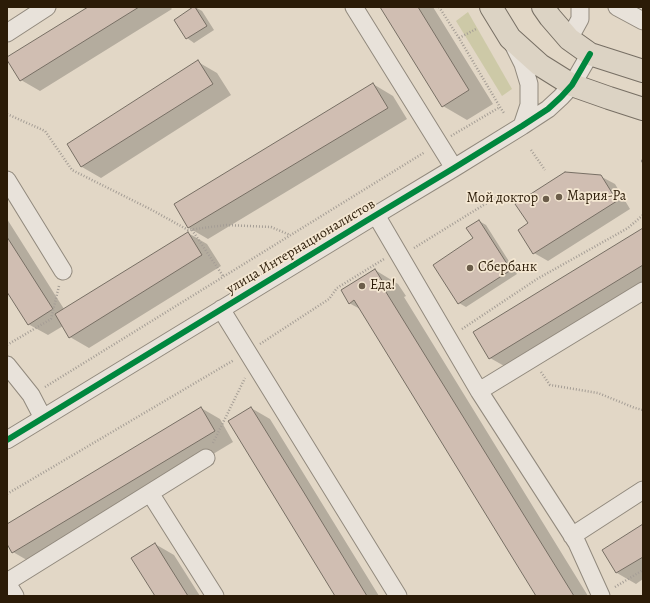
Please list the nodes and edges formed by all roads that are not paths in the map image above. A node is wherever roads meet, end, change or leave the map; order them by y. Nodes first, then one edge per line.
1 (47, 7) edge
2 (354, 7) edge
3 (491, 7) edge
4 (543, 7) edge
5 (580, 7) edge
6 (617, 7) edge
7 (643, 21) edge
8 (7, 33) edge
9 (510, 38) junction
10 (569, 39) junction
11 (590, 54) junction
12 (643, 71) edge
13 (572, 85) junction
14 (643, 109) edge
15 (522, 126) junction
16 (454, 168) junction
17 (7, 180) edge
18 (376, 215) junction
19 (63, 272) road end
20 (643, 291) edge
21 (221, 309) junction
22 (7, 365) edge
23 (479, 391) junction
24 (43, 418) junction
25 (7, 440) edge
26 (206, 458) road end
27 (643, 490) edge
28 (150, 493) junction
29 (572, 536) junction
30 (7, 582) edge
31 (15, 596) edge
32 (215, 596) edge
33 (398, 596) edge
34 (601, 596) edge

1 - 8 street
2 - 16 street
3 - 9 main road
4 - 10 main road
5 - 10 street
6 - 7 street
9 - 13 main road
9 - 15 street
10 - 11 main road
11 - 12 main road
11 - 13 street, улица Интернационалистов
13 - 14 main road
13 - 15 street, улица Интернационалистов
15 - 16 street, улица Интернационалистов
16 - 18 street, улица Интернационалистов
17 - 19 street
18 - 21 street, улица Интернационалистов
18 - 23 street
20 - 23 street
21 - 24 street, улица Интернационалистов
21 - 33 street
22 - 24 street
23 - 29 street
24 - 25 street, улица Интернационалистов
26 - 28 street
27 - 29 street
28 - 30 street
28 - 32 street
29 - 34 street
30 - 31 street

